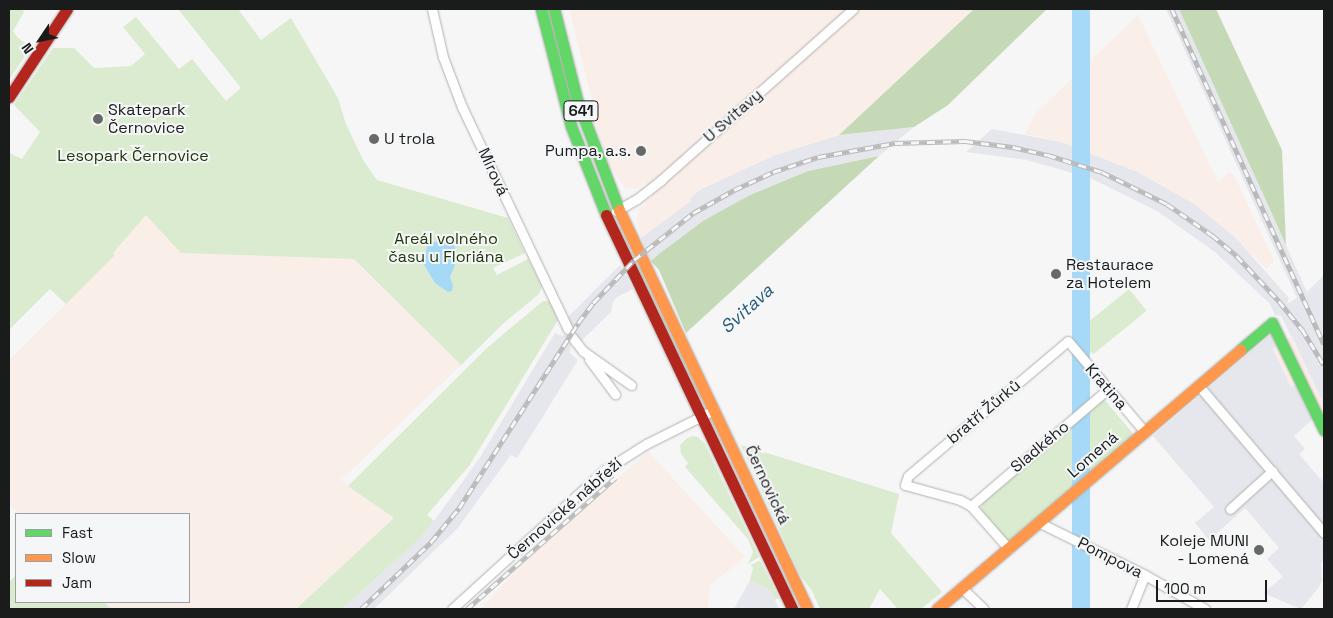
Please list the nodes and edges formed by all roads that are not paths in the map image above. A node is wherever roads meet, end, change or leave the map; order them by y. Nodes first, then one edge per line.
1 (67, 9) edge
2 (432, 9) edge
3 (541, 9) edge
4 (554, 9) edge
5 (853, 9) edge
6 (9, 97) edge
7 (619, 210) junction
8 (606, 215) junction
9 (1068, 341) joint
10 (583, 351) junction
11 (631, 385) dead end
12 (1199, 386) junction
13 (1108, 389) junction
14 (615, 394) dead end
15 (714, 410) junction
16 (701, 417) junction
17 (1324, 430) edge
18 (1145, 432) junction
19 (1272, 472) junction
20 (971, 506) junction
21 (1230, 508) dead end
22 (1040, 523) junction
23 (1324, 533) edge
24 (1009, 549) junction
25 (1145, 575) junction
26 (962, 588) junction
27 (452, 609) edge
28 (792, 609) edge
29 (808, 609) edge
30 (937, 609) edge
31 (984, 609) edge
32 (1131, 609) edge
33 (1205, 609) edge

1 - 6 main road
2 - 10 street, Mírová
3 - 8 main road, 641
4 - 7 main road, 641
5 - 7 street, U Svitavy
7 - 8 street, U Svitavy
7 - 15 main road, Černovická / 641
8 - 16 main road, Černovická / 641
9 - 13 street, Kratina
9 - 20 street, bratří Žůrků
10 - 11 street, Mírová
10 - 14 street, Mírová
12 - 17 main road, Lomená
12 - 18 main road, Lomená
12 - 19 street
13 - 18 street, Kratina
13 - 20 street, Sladkého
15 - 16 street, Černovické nábřeží
15 - 29 main road, Černovická / 641
16 - 27 street, Černovické nábřeží
16 - 28 main road, Černovická / 641
18 - 22 main road, Lomená
19 - 21 street
19 - 23 street
20 - 24 street
22 - 24 main road, Lomená
22 - 25 street, Pompova
24 - 26 main road, Lomená
25 - 32 street
25 - 33 street, Pompova
26 - 30 main road, Lomená
26 - 31 street

